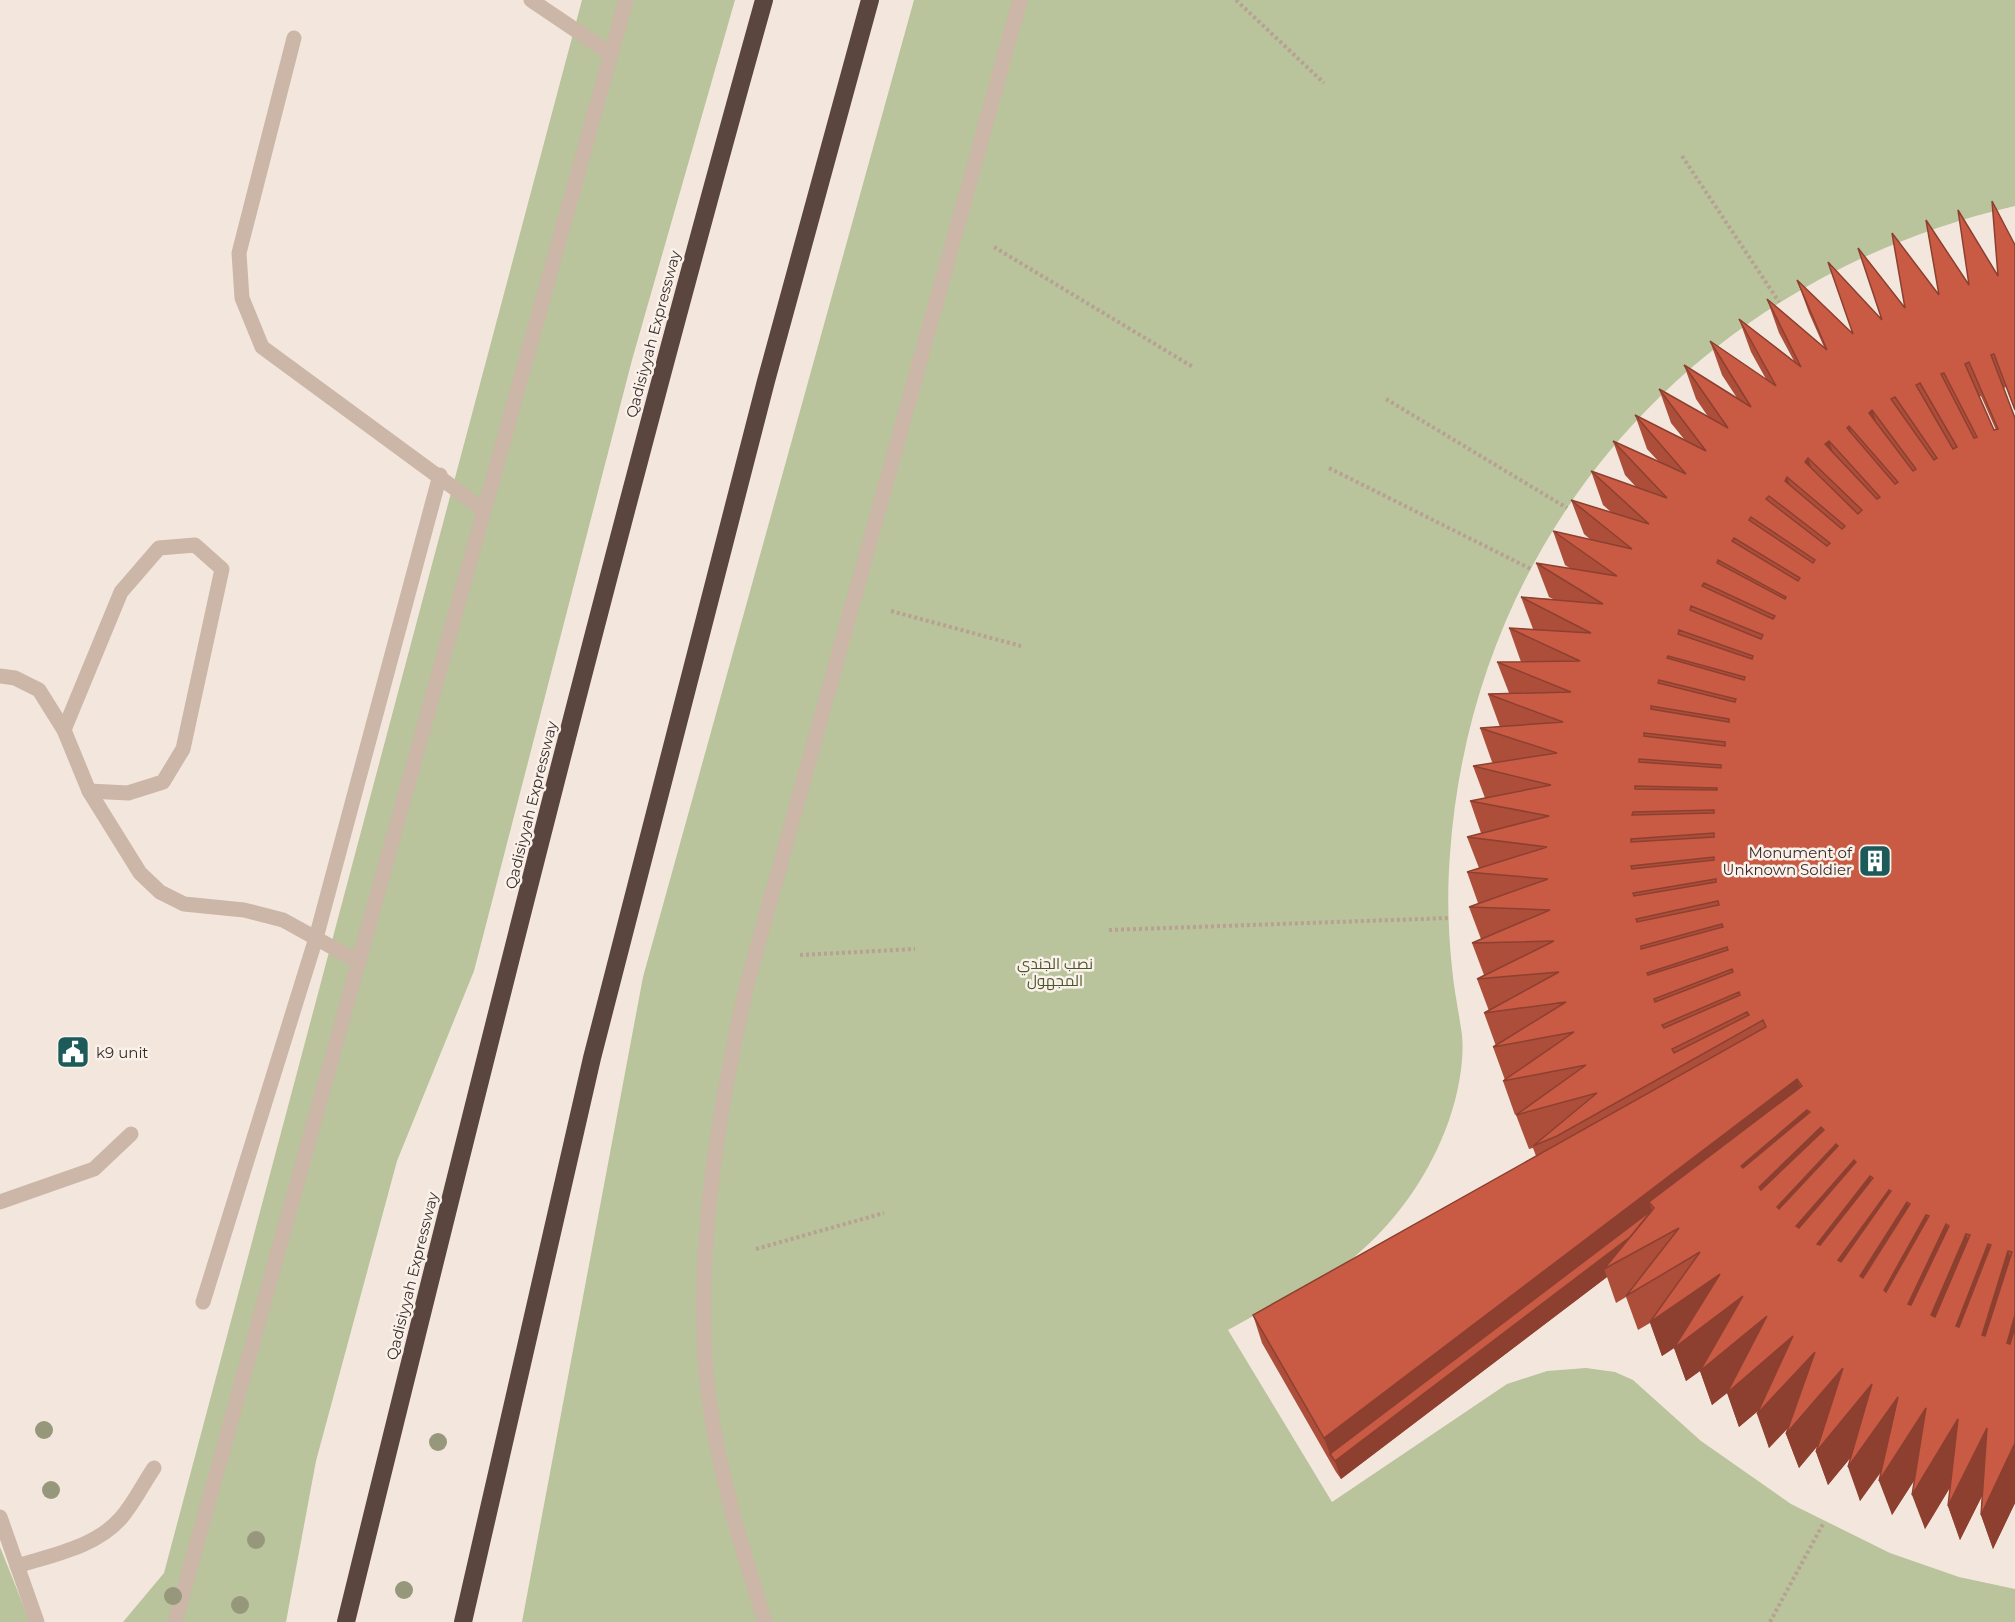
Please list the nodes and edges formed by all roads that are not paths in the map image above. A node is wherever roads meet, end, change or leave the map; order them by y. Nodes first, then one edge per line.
1 (531, 0) edge
2 (626, 0) edge
3 (764, 0) edge
4 (870, 0) edge
5 (1020, 0) edge
6 (294, 38) dead end
7 (611, 54) junction
8 (440, 475) junction
9 (484, 510) junction
10 (0, 676) edge
11 (64, 730) junction
12 (89, 791) junction
13 (316, 938) junction
14 (359, 962) junction
15 (131, 1134) dead end
16 (0, 1202) edge
17 (203, 1302) dead end
18 (154, 1468) dead end
19 (0, 1517) edge
20 (17, 1566) junction
21 (37, 1622) edge
22 (175, 1622) edge
23 (346, 1622) edge
24 (463, 1622) edge
25 (765, 1622) edge

1 - 7 street
2 - 7 street
3 - 23 highway, Qadisiyyah Expressway
4 - 24 highway
5 - 25 street
6 - 8 street
7 - 9 street
8 - 9 street
8 - 13 street
9 - 14 street
10 - 11 street
11 - 12 street
11 - 12 street
12 - 13 street
13 - 14 street
13 - 17 street
14 - 22 street
15 - 16 street
18 - 20 street
19 - 20 street
20 - 21 street

